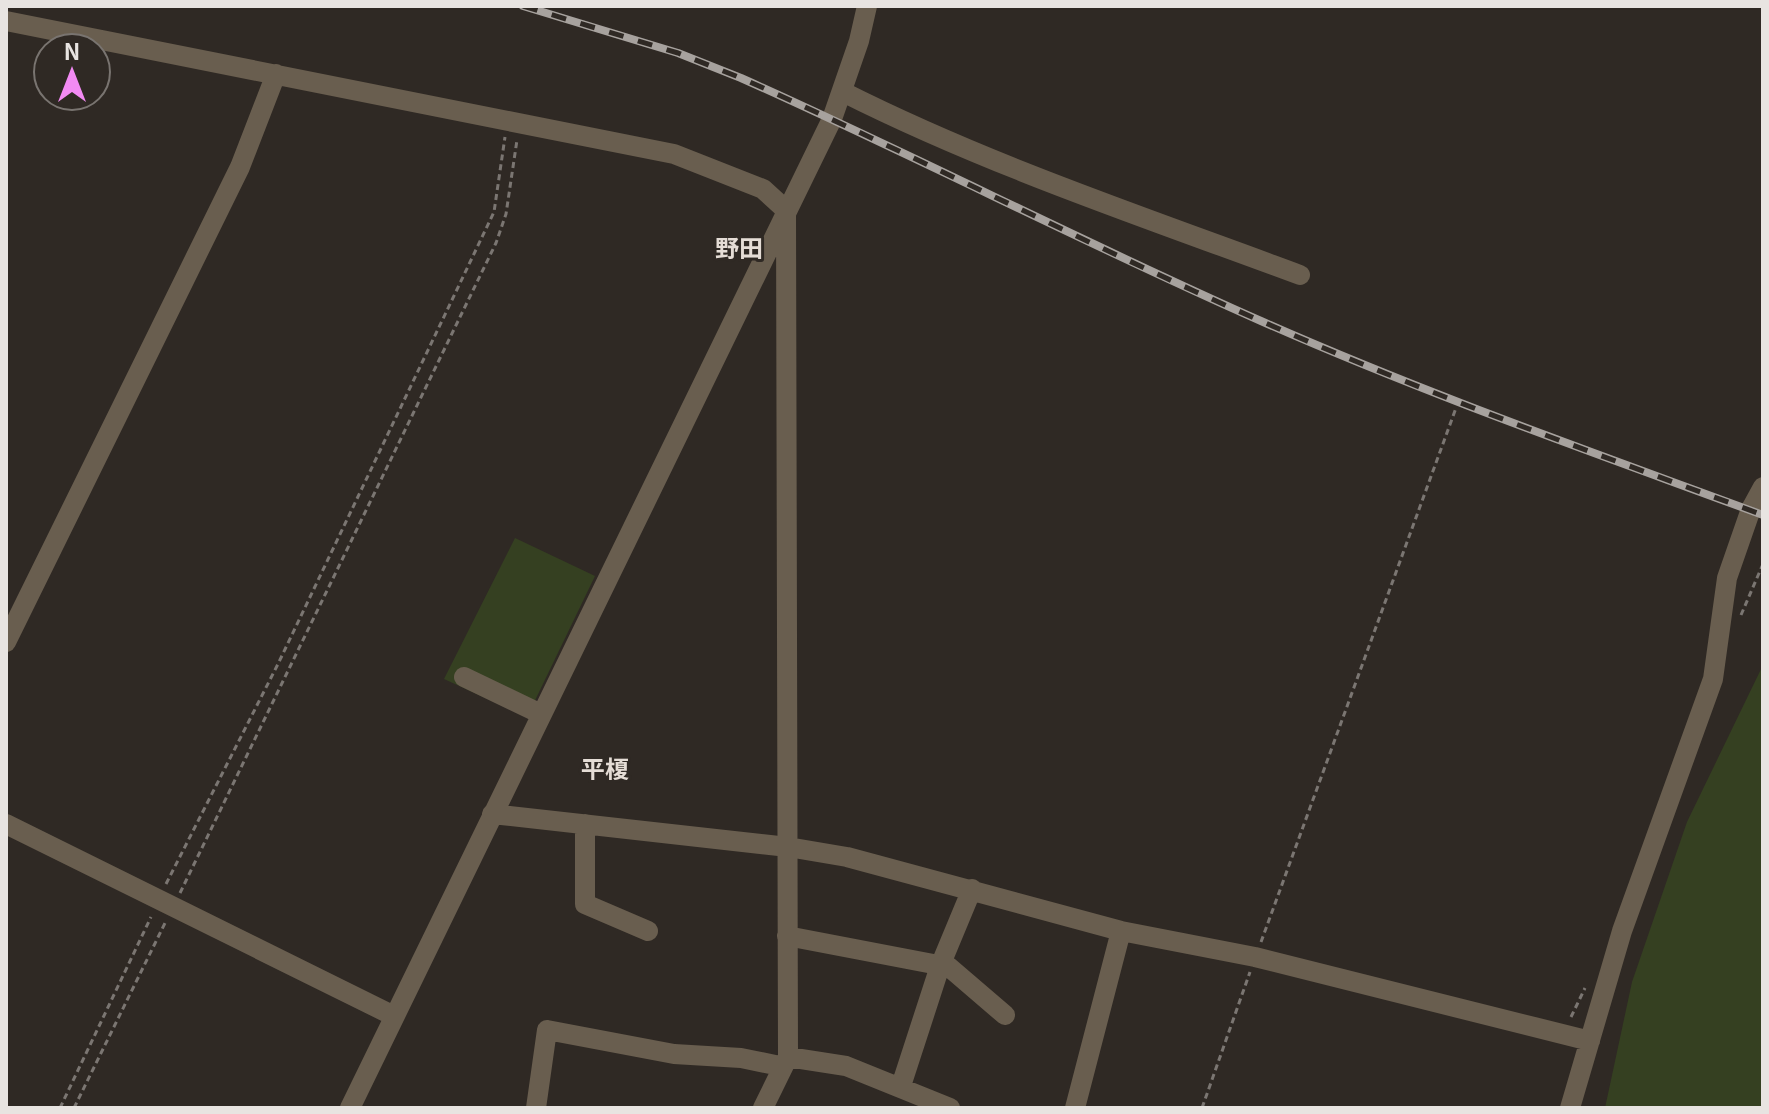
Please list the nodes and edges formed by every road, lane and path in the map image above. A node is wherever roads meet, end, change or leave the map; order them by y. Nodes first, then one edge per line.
1 (867, 6) edge
2 (6, 21) edge
3 (276, 74) junction
4 (843, 92) junction
5 (514, 122) junction
6 (786, 210) junction
7 (1300, 275) dead end
8 (1456, 408) dead end
9 (1763, 487) edge
10 (6, 642) edge
11 (464, 677) dead end
12 (541, 714) junction
13 (492, 814) junction
14 (6, 824) edge
15 (585, 824) junction
16 (788, 847) junction
17 (972, 889) junction
18 (166, 903) junction
19 (648, 931) dead end
20 (1121, 931) junction
21 (787, 936) junction
22 (1255, 957) junction
23 (940, 966) junction
24 (1005, 1015) dead end
25 (394, 1016) junction
26 (1590, 1041) junction
27 (784, 1062) junction
28 (901, 1086) junction
29 (60, 1108) edge
30 (74, 1108) edge
31 (350, 1108) edge
32 (536, 1108) edge
33 (763, 1108) edge
34 (950, 1108) edge
35 (1075, 1108) edge
36 (1202, 1108) edge
37 (1570, 1108) edge

1 - 4 street
2 - 3 street
3 - 5 street
3 - 10 street
4 - 6 street
4 - 7 street
5 - 6 street
5 - 18 path
5 - 18 path
6 - 12 street
6 - 16 street
8 - 22 path
9 - 26 street
11 - 12 street
12 - 13 street
13 - 15 street
13 - 25 street
14 - 18 street
15 - 16 street
15 - 19 street
16 - 17 street
16 - 21 street
17 - 20 street
17 - 23 street
18 - 25 street
18 - 29 path
18 - 30 path
20 - 22 street
20 - 35 street
21 - 23 street
21 - 27 street
22 - 26 street
22 - 36 path
23 - 24 street
23 - 28 street
25 - 31 street
26 - 37 street
27 - 28 street
27 - 32 street
27 - 33 street
28 - 34 street

